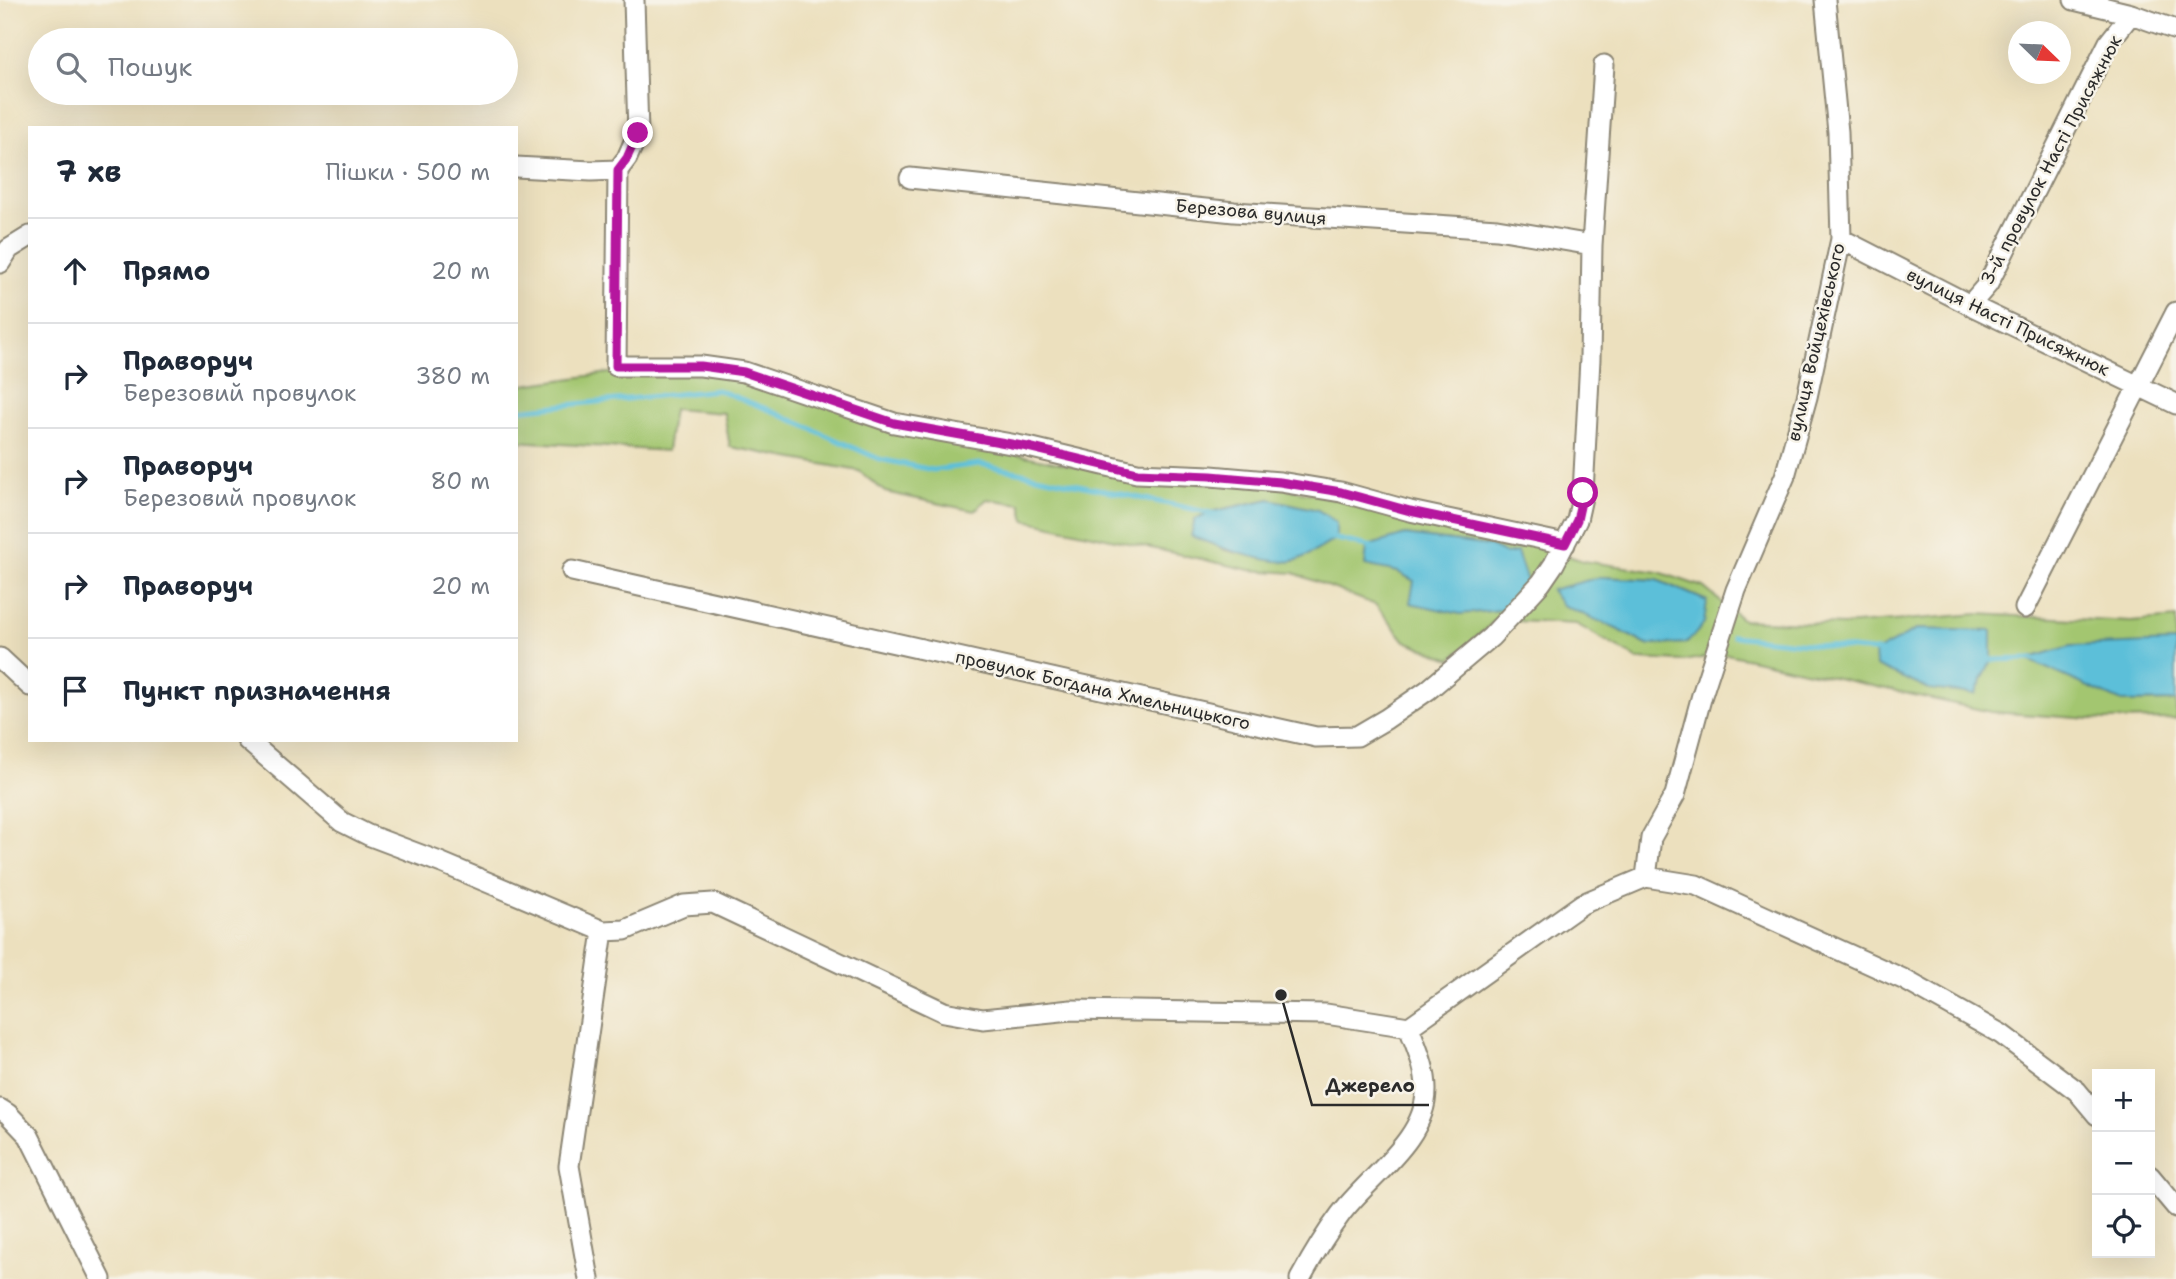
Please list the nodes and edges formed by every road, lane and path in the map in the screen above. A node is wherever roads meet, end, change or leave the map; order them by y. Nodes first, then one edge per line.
1 (634, 0) edge
2 (1825, 0) edge
3 (2074, 0) edge
4 (2132, 14) junction
5 (2176, 30) edge
6 (1604, 65) dead end
7 (518, 167) edge
8 (618, 170) junction
9 (910, 178) dead end
10 (28, 237) edge
11 (1840, 239) junction
12 (1592, 245) junction
13 (0, 263) edge
14 (1970, 305) junction
15 (2176, 312) edge
16 (2139, 386) junction
17 (2176, 404) edge
18 (1565, 544) junction
19 (572, 571) dead end
20 (2025, 608) dead end
21 (0, 658) edge
22 (28, 684) edge
23 (249, 742) edge
24 (1646, 877) junction
25 (603, 931) junction
26 (1409, 1027) junction
27 (0, 1109) edge
28 (2092, 1109) edge
29 (2155, 1182) edge
30 (2176, 1207) edge
31 (101, 1279) edge
32 (589, 1279) edge
33 (1300, 1279) edge

1 - 8 street
2 - 11 street, вулиця Войцехівського
3 - 4 street
4 - 5 street
4 - 14 street, 3-й провулок Насті Присяжнюк
6 - 12 street, провулок Богдана Хмельницького
7 - 8 street
8 - 18 street
9 - 12 street, Березова вулиця
10 - 13 street
11 - 14 street, вулиця Насті Присяжнюк
11 - 24 street, вулиця Войцехівського
12 - 18 street, провулок Богдана Хмельницького
14 - 16 street, вулиця Насті Присяжнюк
15 - 16 street
16 - 17 street, вулиця Насті Присяжнюк
16 - 20 street
18 - 19 street, провулок Богдана Хмельницького
21 - 22 street
23 - 25 street
24 - 26 street
24 - 28 street
25 - 26 street
25 - 32 street
26 - 33 street
27 - 31 street
29 - 30 street

